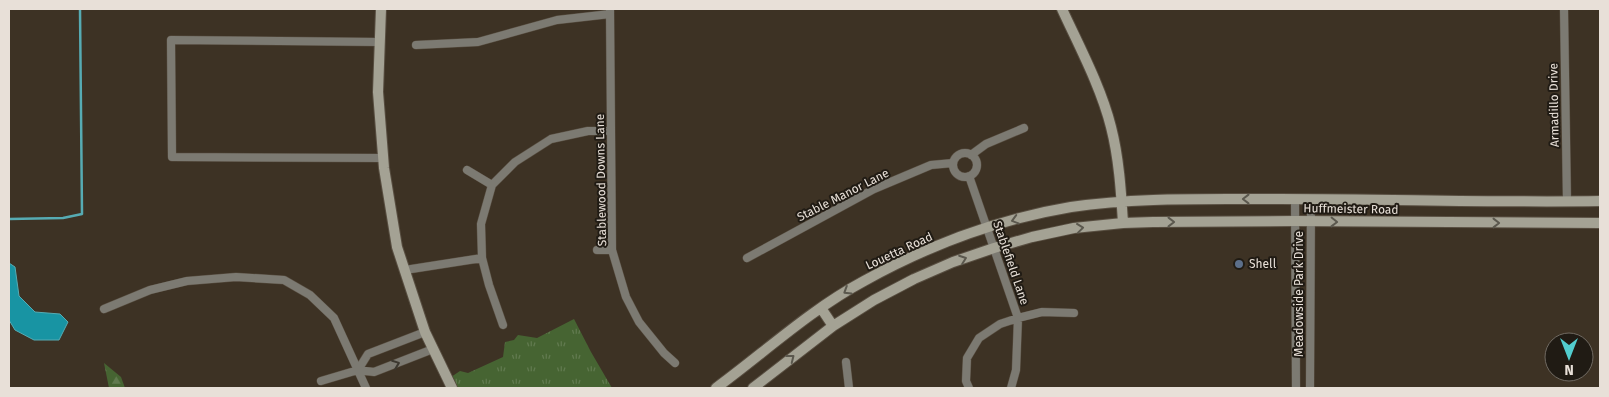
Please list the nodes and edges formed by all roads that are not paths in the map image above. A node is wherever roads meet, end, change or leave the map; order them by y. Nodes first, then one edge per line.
1 (381, 9) edge
2 (1062, 9) edge
3 (1564, 9) edge
4 (610, 11) edge
5 (379, 42) junction
6 (416, 46) dead end
7 (1024, 128) dead end
8 (611, 130) junction
9 (971, 155) junction
10 (383, 158) junction
11 (953, 163) junction
12 (467, 170) dead end
13 (969, 176) junction
14 (492, 185) junction
15 (1295, 199) junction
16 (1311, 199) junction
17 (1121, 201) junction
18 (1600, 201) edge
19 (1567, 202) junction
20 (1295, 221) junction
21 (1311, 221) junction
22 (1123, 223) junction
23 (1600, 223) edge
24 (987, 228) junction
25 (994, 248) junction
26 (596, 250) dead end
27 (612, 250) junction
28 (482, 258) junction
29 (747, 258) dead end
30 (405, 270) junction
31 (821, 308) junction
32 (104, 310) dead end
33 (1074, 313) dead end
34 (1018, 318) junction
35 (504, 325) dead end
36 (833, 326) junction
37 (425, 332) junction
38 (1310, 334) junction
39 (1296, 335) junction
40 (434, 349) junction
41 (846, 362) dead end
42 (675, 363) dead end
43 (358, 370) junction
44 (321, 381) dead end
45 (366, 388) edge
46 (452, 388) edge
47 (716, 388) edge
48 (753, 388) edge
49 (848, 388) edge
50 (969, 388) edge
51 (1011, 388) edge
52 (1296, 388) edge
53 (1310, 388) edge

1 - 5 main road
2 - 17 main road
3 - 19 street, Armadillo Drive
4 - 6 street
4 - 8 street, Stablewood Downs Lane
5 - 10 main road
5 - 10 street
7 - 9 street
8 - 14 street
8 - 27 street, Stablewood Downs Lane
9 - 11 street
9 - 13 street
10 - 30 main road
11 - 13 street
11 - 29 street, Stable Manor Lane
12 - 14 street
13 - 24 street, Stablefield Lane
14 - 28 street
15 - 16 main road, Huffmeister Road
15 -> 17 main road, Huffmeister Road
15 - 20 street, Meadowside Park Drive
16 - 19 main road, Huffmeister Road
16 - 21 street, Meadowside Park Drive
17 - 22 main road
17 -> 24 main road, Louetta Road
18 - 19 main road, Huffmeister Road
20 - 21 main road, Huffmeister Road
22 -> 20 main road, Huffmeister Road
20 - 39 street, Meadowside Park Drive
21 -> 23 main road, Huffmeister Road
21 - 38 street, Meadowside Park Drive
25 -> 22 main road
24 - 25 street, Stablefield Lane
24 -> 31 main road, Louetta Road
25 - 34 street, Stablefield Lane
36 -> 25 main road
26 - 27 street
27 - 42 street, Stablewood Downs Lane
28 - 30 street
28 - 35 street
30 - 37 main road
31 - 36 main road
31 - 47 main road, Louetta Road
32 - 43 street
33 - 34 street
34 - 50 street
34 - 51 street, Stablefield Lane
48 -> 36 main road
37 - 40 main road
37 - 43 street
38 - 39 street
38 - 53 street, Meadowside Park Drive
39 - 52 street, Meadowside Park Drive
43 -> 40 street
40 - 46 main road
41 - 49 street
43 - 44 street
43 - 45 street

